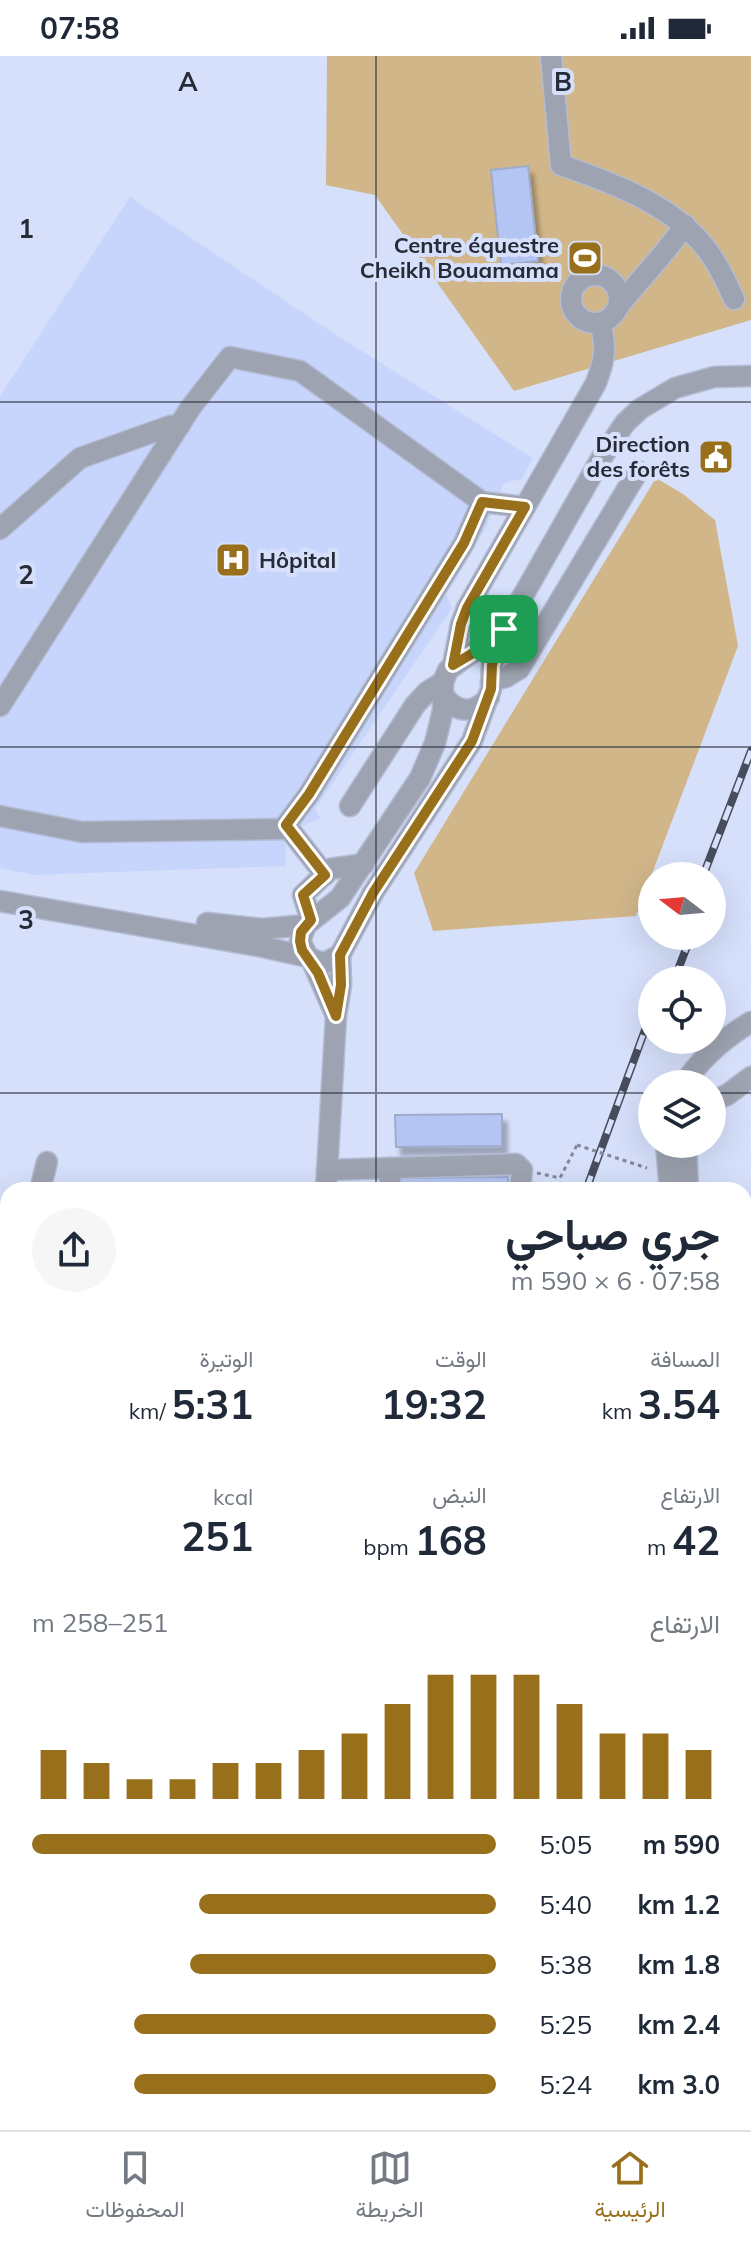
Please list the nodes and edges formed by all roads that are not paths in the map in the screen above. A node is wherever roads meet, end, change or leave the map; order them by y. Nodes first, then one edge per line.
1 (551, 56) edge
2 (685, 225) junction
3 (650, 268) junction
4 (604, 276) junction
5 (734, 299) dead end
6 (618, 307) junction
7 (600, 323) junction
8 (751, 376) edge
9 (180, 425) junction
10 (638, 471) dead end
11 (482, 502) junction
12 (525, 507) junction
13 (0, 529) edge
14 (504, 629) junction
15 (450, 676) junction
16 (490, 685) junction
17 (0, 706) edge
18 (350, 806) dead end
19 (0, 816) edge
20 (286, 825) junction
21 (364, 864) junction
22 (325, 875) junction
23 (0, 887) edge
24 (0, 901) edge
25 (311, 921) junction
26 (343, 949) junction
27 (310, 958) junction
28 (336, 1016) junction
29 (751, 1022) edge
30 (695, 1070) edge
31 (751, 1077) edge
32 (726, 1095) edge
33 (667, 1158) edge
34 (687, 1158) edge
35 (47, 1162) dead end
36 (390, 1168) junction
37 (326, 1180) edge
38 (521, 1180) edge
39 (42, 1182) edge
40 (390, 1182) edge
41 (669, 1182) edge
42 (688, 1182) edge

1 - 2 street
2 - 3 street
2 - 5 street
3 - 4 street
3 - 6 street
4 - 6 street
4 - 7 street
6 - 7 street
7 - 12 street
8 - 14 street
9 - 11 street
9 - 13 street
9 - 17 street
10 - 16 street
11 - 12 street
11 - 20 street
12 - 15 street
14 - 15 street
14 - 16 street
15 - 16 street
15 - 16 street
15 - 18 street
15 - 21 street
16 - 26 street
19 - 20 street
20 - 22 street
21 - 22 street
21 - 25 street
22 - 25 street
23 - 25 street
24 - 27 street
25 - 26 street
25 - 27 street
26 - 27 street
26 - 28 street
27 - 28 street
28 - 37 street
29 - 30 street
31 - 32 street
33 - 41 street
34 - 42 street
35 - 39 street
36 - 37 street
36 - 38 street
36 - 40 street

